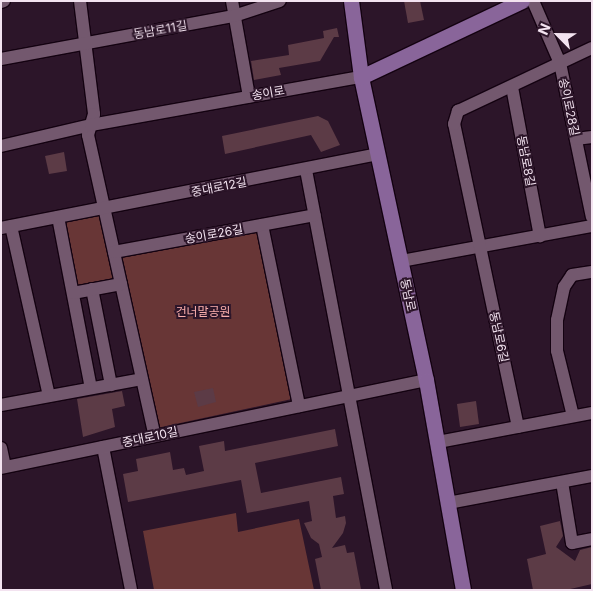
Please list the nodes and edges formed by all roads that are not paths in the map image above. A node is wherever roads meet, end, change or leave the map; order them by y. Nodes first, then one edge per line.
1 (80, 1) edge
2 (232, 1) edge
3 (280, 1) edge
4 (350, 1) edge
5 (522, 1) edge
6 (533, 1) edge
7 (234, 16) junction
8 (85, 44) junction
9 (592, 48) edge
10 (1, 59) edge
11 (560, 63) junction
12 (361, 77) junction
13 (512, 87) junction
14 (249, 96) junction
15 (91, 125) junction
16 (592, 137) edge
17 (576, 140) junction
18 (1, 146) edge
19 (379, 154) junction
20 (306, 170) junction
21 (104, 208) junction
22 (315, 215) junction
23 (58, 217) junction
24 (592, 217) edge
25 (262, 225) junction
26 (592, 226) edge
27 (6, 227) edge
28 (540, 236) junction
29 (480, 246) junction
30 (114, 252) junction
31 (401, 261) junction
32 (592, 272) edge
33 (121, 284) junction
34 (92, 289) junction
35 (73, 293) junction
36 (142, 379) junction
37 (426, 380) junction
38 (111, 385) junction
39 (91, 388) junction
40 (49, 396) junction
41 (349, 396) junction
42 (1, 405) edge
43 (299, 406) junction
44 (592, 413) edge
45 (573, 416) junction
46 (518, 427) junction
47 (154, 436) junction
48 (438, 442) junction
49 (103, 447) junction
50 (1, 448) edge
51 (3, 468) edge
52 (592, 476) edge
53 (562, 482) junction
54 (448, 503) junction
55 (592, 539) edge
56 (131, 590) edge
57 (386, 590) edge
58 (463, 590) edge

1 - 8 street
2 - 7 street
3 - 7 street, 동남로11길
4 - 12 main road, 동남로
5 - 12 main road, 송이로
6 - 11 street, 송이로28길
7 - 8 street, 동남로11길
7 - 14 street
8 - 10 street, 동남로11길
8 - 15 street
9 - 11 street
11 - 13 street
11 - 17 street, 송이로28길
12 - 14 street, 송이로
12 - 19 main road, 동남로
13 - 28 street, 동남로8길
13 - 29 street
14 - 15 street, 송이로
15 - 18 street, 송이로
15 - 21 street
16 - 17 street
17 - 24 street, 송이로28길
19 - 20 street, 중대로12길
19 - 31 main road, 동남로
20 - 21 street, 중대로12길
20 - 22 street
21 - 23 street, 중대로12길
21 - 30 street
22 - 25 street, 송이로26길
22 - 41 street
23 - 27 street, 중대로12길
23 - 35 street
25 - 30 street, 송이로26길
25 - 43 street
26 - 28 street
27 - 40 street, 중대로12길
28 - 29 street
29 - 31 street
29 - 46 street, 동남로6길
30 - 33 street
31 - 37 main road, 동남로
32 - 45 street
33 - 34 street
33 - 36 street
34 - 35 street
34 - 38 street
35 - 39 street
36 - 38 street
36 - 47 street
37 - 41 street, 중대로10길
37 - 48 main road, 동남로
38 - 39 street
39 - 40 street
40 - 42 street
41 - 43 street, 중대로10길
41 - 57 street
43 - 47 street, 중대로10길
44 - 45 street
45 - 46 street
46 - 48 street
47 - 49 street, 중대로10길
48 - 54 main road, 동남로
49 - 51 street, 중대로10길
49 - 56 street
50 - 51 street
52 - 53 street
53 - 54 street
53 - 55 street
54 - 58 main road, 동남로

